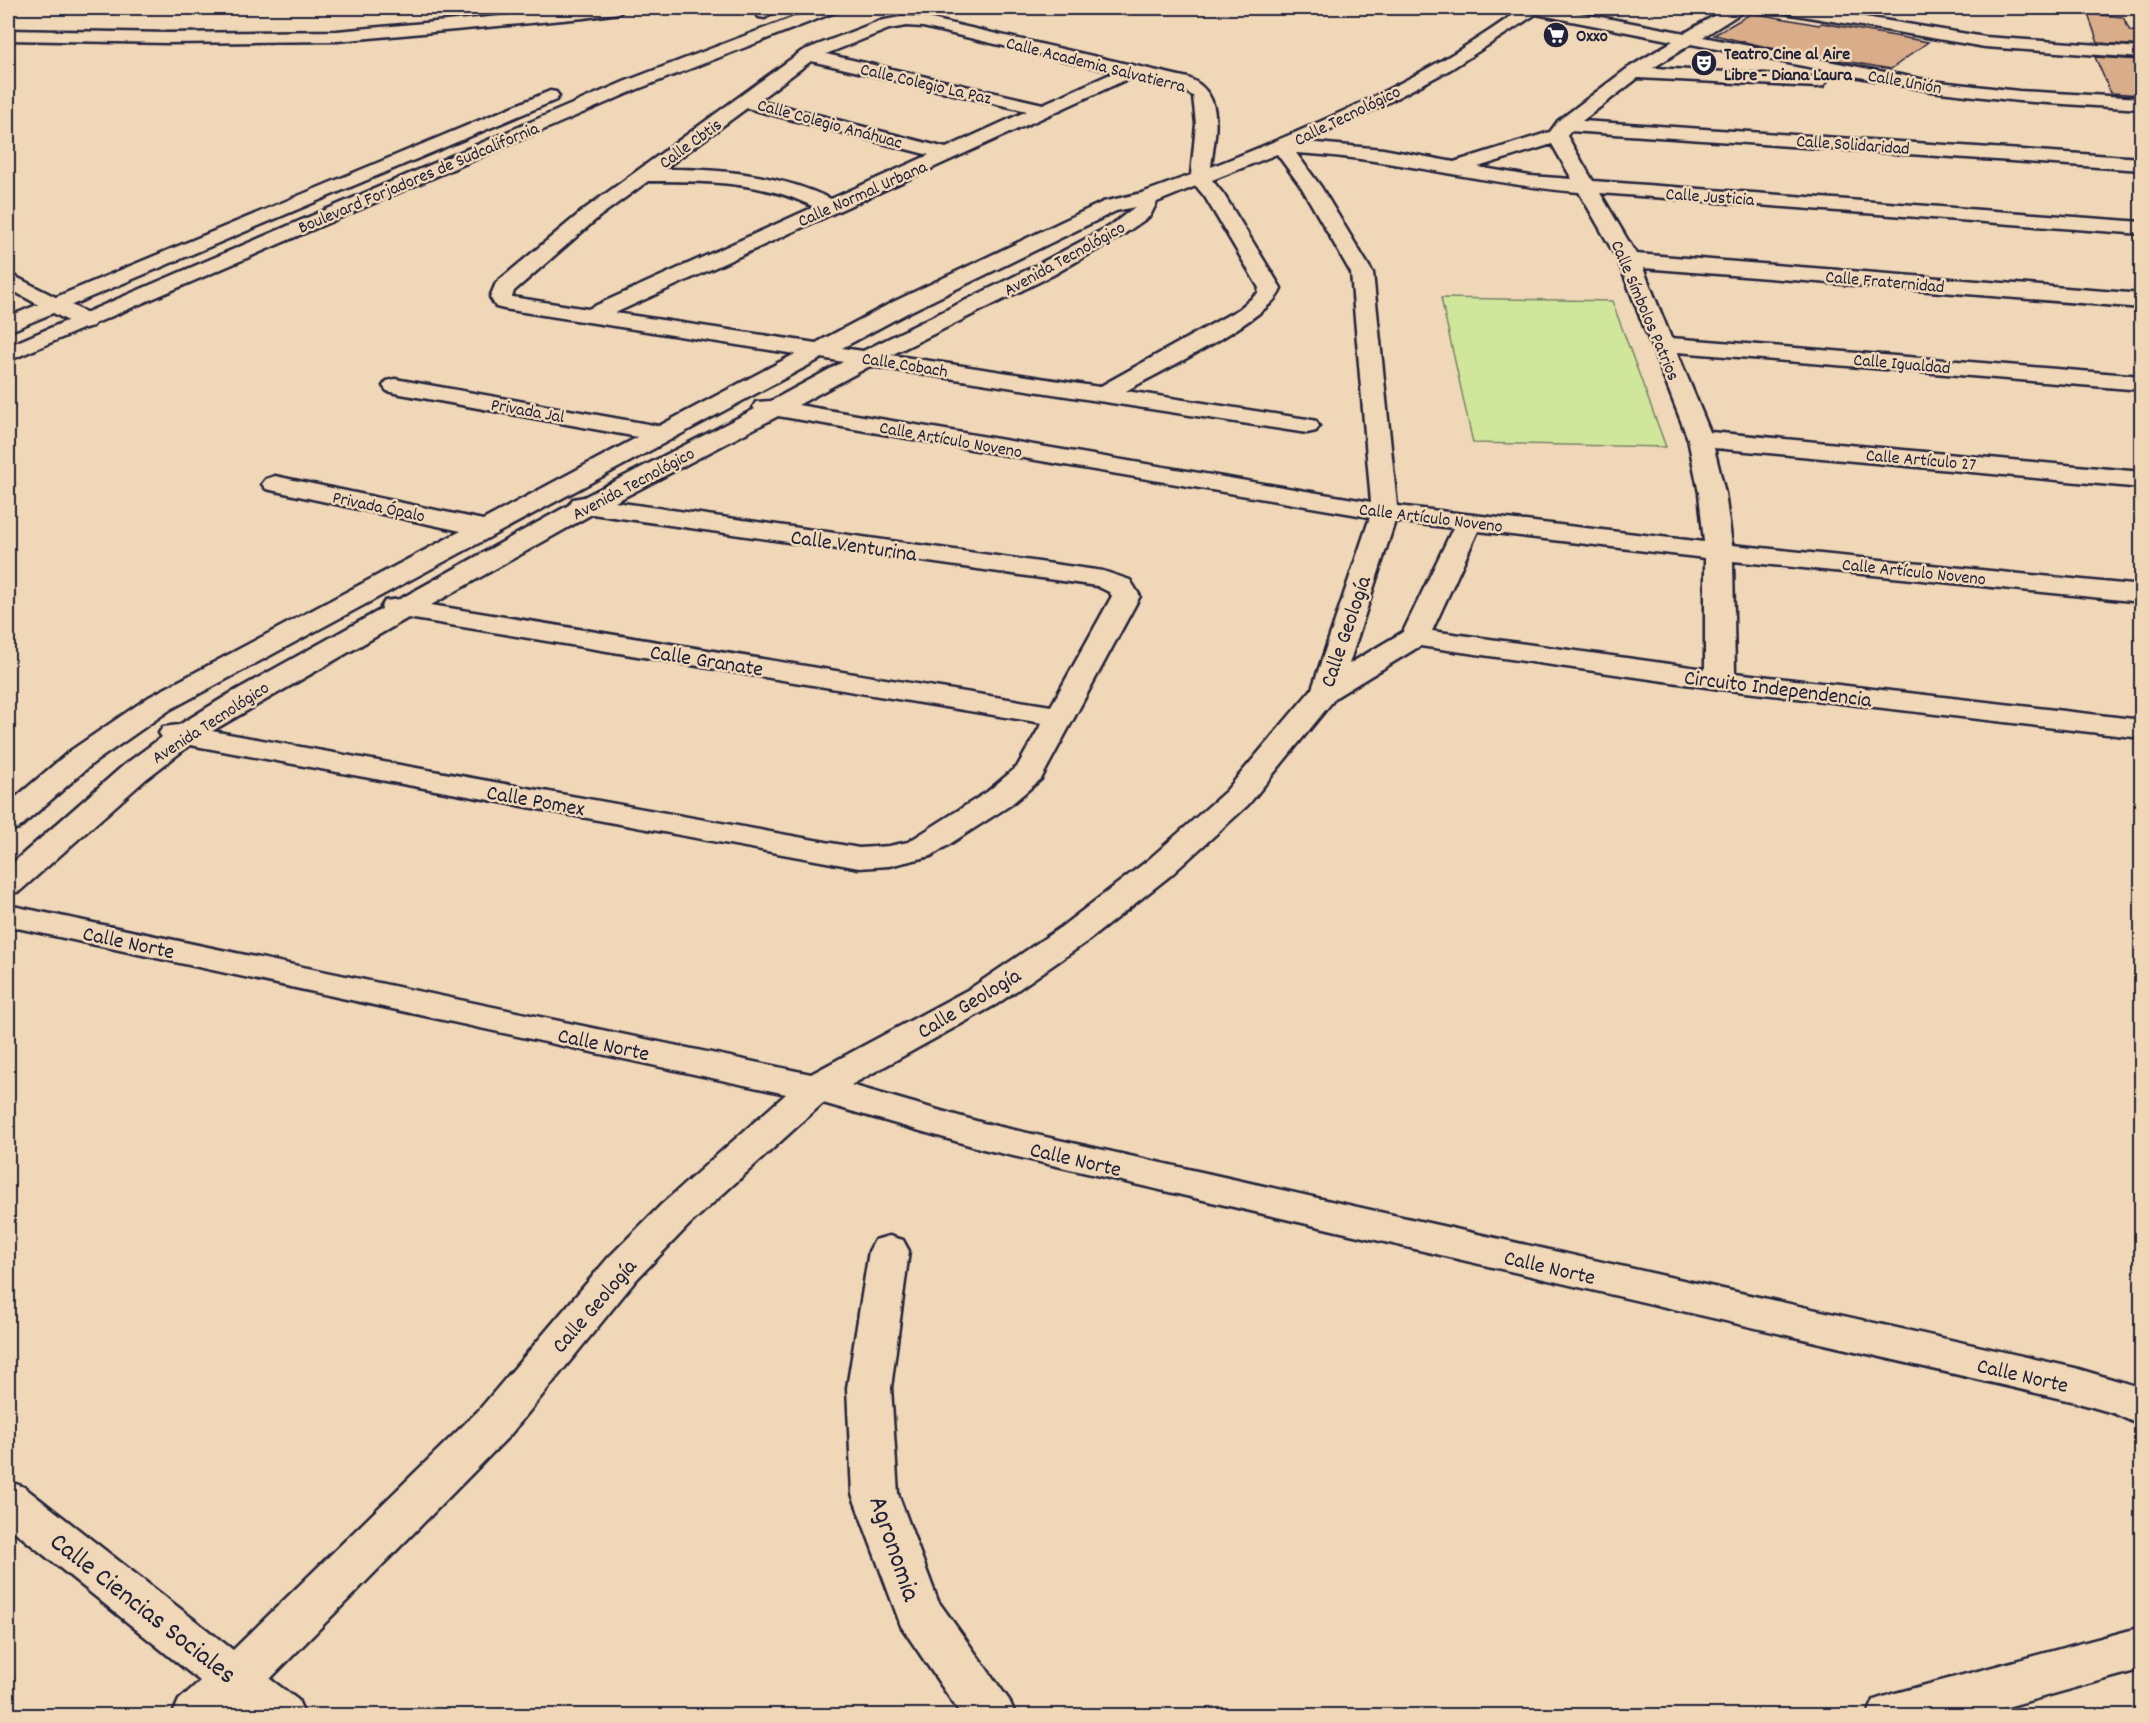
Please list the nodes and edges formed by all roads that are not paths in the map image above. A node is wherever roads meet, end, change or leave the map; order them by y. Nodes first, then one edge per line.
1 (619, 8) edge
2 (832, 8) edge
3 (1532, 8) edge
4 (1738, 8) edge
5 (1785, 8) edge
6 (906, 21) joint
7 (8, 35) edge
8 (1686, 39) junction
9 (2142, 53) edge
10 (808, 55) junction
11 (1131, 71) junction
12 (1634, 72) junction
13 (566, 90) dead end
14 (1954, 90) junction
15 (746, 102) junction
16 (2142, 104) edge
17 (1045, 110) junction
18 (502, 115) junction
19 (543, 123) junction
20 (1561, 131) junction
21 (1281, 146) junction
22 (948, 154) junction
23 (2142, 164) edge
24 (1454, 169) junction
25 (645, 175) junction
26 (1200, 178) junction
27 (1588, 187) junction
28 (1148, 198) junction
29 (831, 207) junction
30 (2142, 228) edge
31 (1629, 260) junction
32 (8, 280) edge
33 (2142, 301) edge
34 (504, 302) joint
35 (54, 305) junction
36 (592, 315) junction
37 (85, 321) junction
38 (8, 325) edge
39 (1662, 344) junction
40 (818, 350) junction
41 (8, 354) edge
42 (867, 358) junction
43 (2142, 383) edge
44 (395, 386) dead end
45 (1102, 394) junction
46 (726, 400) junction
47 (772, 408) junction
48 (1307, 426) dead end
49 (660, 434) junction
50 (1700, 439) junction
51 (2142, 480) edge
52 (275, 484) dead end
53 (542, 497) junction
54 (587, 506) junction
55 (1385, 512) junction
56 (1469, 522) junction
57 (484, 528) junction
58 (1719, 552) junction
59 (1120, 586) joint
60 (2142, 594) edge
61 (355, 598) junction
62 (402, 609) junction
63 (1415, 638) junction
64 (1720, 680) junction
65 (1326, 691) junction
66 (1060, 717) junction
67 (130, 721) junction
68 (2142, 729) edge
69 (184, 735) junction
70 (8, 821) edge
71 (8, 884) edge
72 (8, 915) edge
73 (816, 1088) junction
74 (889, 1251) dead end
75 (2142, 1409) edge
76 (8, 1500) edge
77 (2142, 1648) edge
78 (237, 1679) junction
79 (197, 1716) edge
80 (280, 1716) edge
81 (992, 1716) edge
82 (1892, 1716) edge

1 - 7 main road
2 - 19 main road, Boulevard Forjadores de Sudcalifornia
3 - 8 main road, Calle Unión
3 - 21 main road, Calle Tecnológico
4 - 8 main road
5 - 9 main road
6 - 10 main road, Calle Cbtis
6 - 11 main road, Calle Academia Salvatierra
8 - 12 main road
8 - 14 main road, Calle Unión
10 - 15 main road, Calle Cbtis
10 - 17 main road, Calle Colegio La Paz
11 - 17 main road, Calle Normal Urbana
11 - 26 main road, Calle Academia Salvatierra
12 - 14 main road
12 - 20 main road
13 - 18 main road, Boulevard Forjadores de Sudcalifornia
14 - 16 main road, Calle Unión
15 - 22 main road, Calle Colegio Anáhuac
15 - 25 main road, Calle Cbtis
17 - 22 main road, Calle Normal Urbana
18 - 19 main road
18 - 35 main road, Boulevard Forjadores de Sudcalifornia
19 - 37 main road, Boulevard Forjadores de Sudcalifornia
20 - 23 main road, Calle Solidaridad
20 - 24 main road
20 - 27 main road, Calle Símbolos Patrios
21 - 24 main road, Calle Justicia
21 - 26 main road, Calle Tecnológico
21 - 55 main road, Calle Geología
22 - 29 main road, Calle Normal Urbana
24 - 27 main road, Calle Justicia
25 - 29 main road
25 - 34 main road, Calle Cbtis
26 - 28 main road, Calle Tecnológico
26 - 45 main road
27 - 30 main road, Calle Justicia
27 - 31 main road, Calle Símbolos Patrios
28 - 40 main road, Avenida Tecnológico
28 - 42 main road, Avenida Tecnológico
29 - 36 main road, Calle Normal Urbana
31 - 33 main road, Calle Fraternidad
31 - 39 main road, Calle Símbolos Patrios
32 - 35 main road
34 - 36 main road, Calle Cobach
35 - 37 main road
35 - 38 main road, Boulevard Forjadores de Sudcalifornia
36 - 40 main road, Calle Cobach
37 - 41 main road, Boulevard Forjadores de Sudcalifornia
39 - 43 main road, Calle Igualdad
39 - 50 main road, Calle Símbolos Patrios
40 - 42 main road, Calle Cobach
40 - 46 main road, Avenida Tecnológico
42 - 45 main road, Calle Cobach
42 - 47 main road, Avenida Tecnológico
44 - 49 main road, Privada Jal
45 - 48 main road, Calle Cobach
46 - 47 main road, Calle Artículo Noveno
46 - 49 main road, Avenida Tecnológico
47 - 54 main road, Avenida Tecnológico
47 - 55 main road, Calle Artículo Noveno
49 - 53 main road, Avenida Tecnológico
50 - 51 main road, Calle Artículo 27
50 - 58 main road, Calle Símbolos Patrios
52 - 57 main road, Privada Ópalo
53 - 54 main road, Calle Venturina
53 - 57 main road, Avenida Tecnológico
54 - 59 main road, Calle Venturina
54 - 62 main road, Avenida Tecnológico
55 - 56 main road, Calle Artículo Noveno
55 - 65 main road, Calle Geología
56 - 58 main road, Calle Artículo Noveno
56 - 63 main road
57 - 61 main road, Avenida Tecnológico
58 - 60 main road, Calle Artículo Noveno
58 - 64 main road, Calle Símbolos Patrios
59 - 66 main road, Calle Pomex
61 - 62 main road, Calle Granate
61 - 67 main road, Avenida Tecnológico
62 - 66 main road, Calle Granate
62 - 69 main road, Avenida Tecnológico
63 - 64 main road, Circuito Independencia
63 - 65 main road
64 - 68 main road, Circuito Independencia
65 - 73 main road, Calle Geología
66 - 69 main road, Calle Pomex
67 - 69 main road, Calle Pomex
67 - 70 main road, Avenida Tecnológico
69 - 71 main road, Avenida Tecnológico
72 - 73 main road, Calle Norte
73 - 75 main road, Calle Norte
73 - 78 main road, Calle Geología
74 - 81 main road, Agronomia
76 - 78 main road, Calle Ciencias Sociales
77 - 82 main road
78 - 79 main road, Calle Geología
78 - 80 main road, Calle Ciencias Sociales

